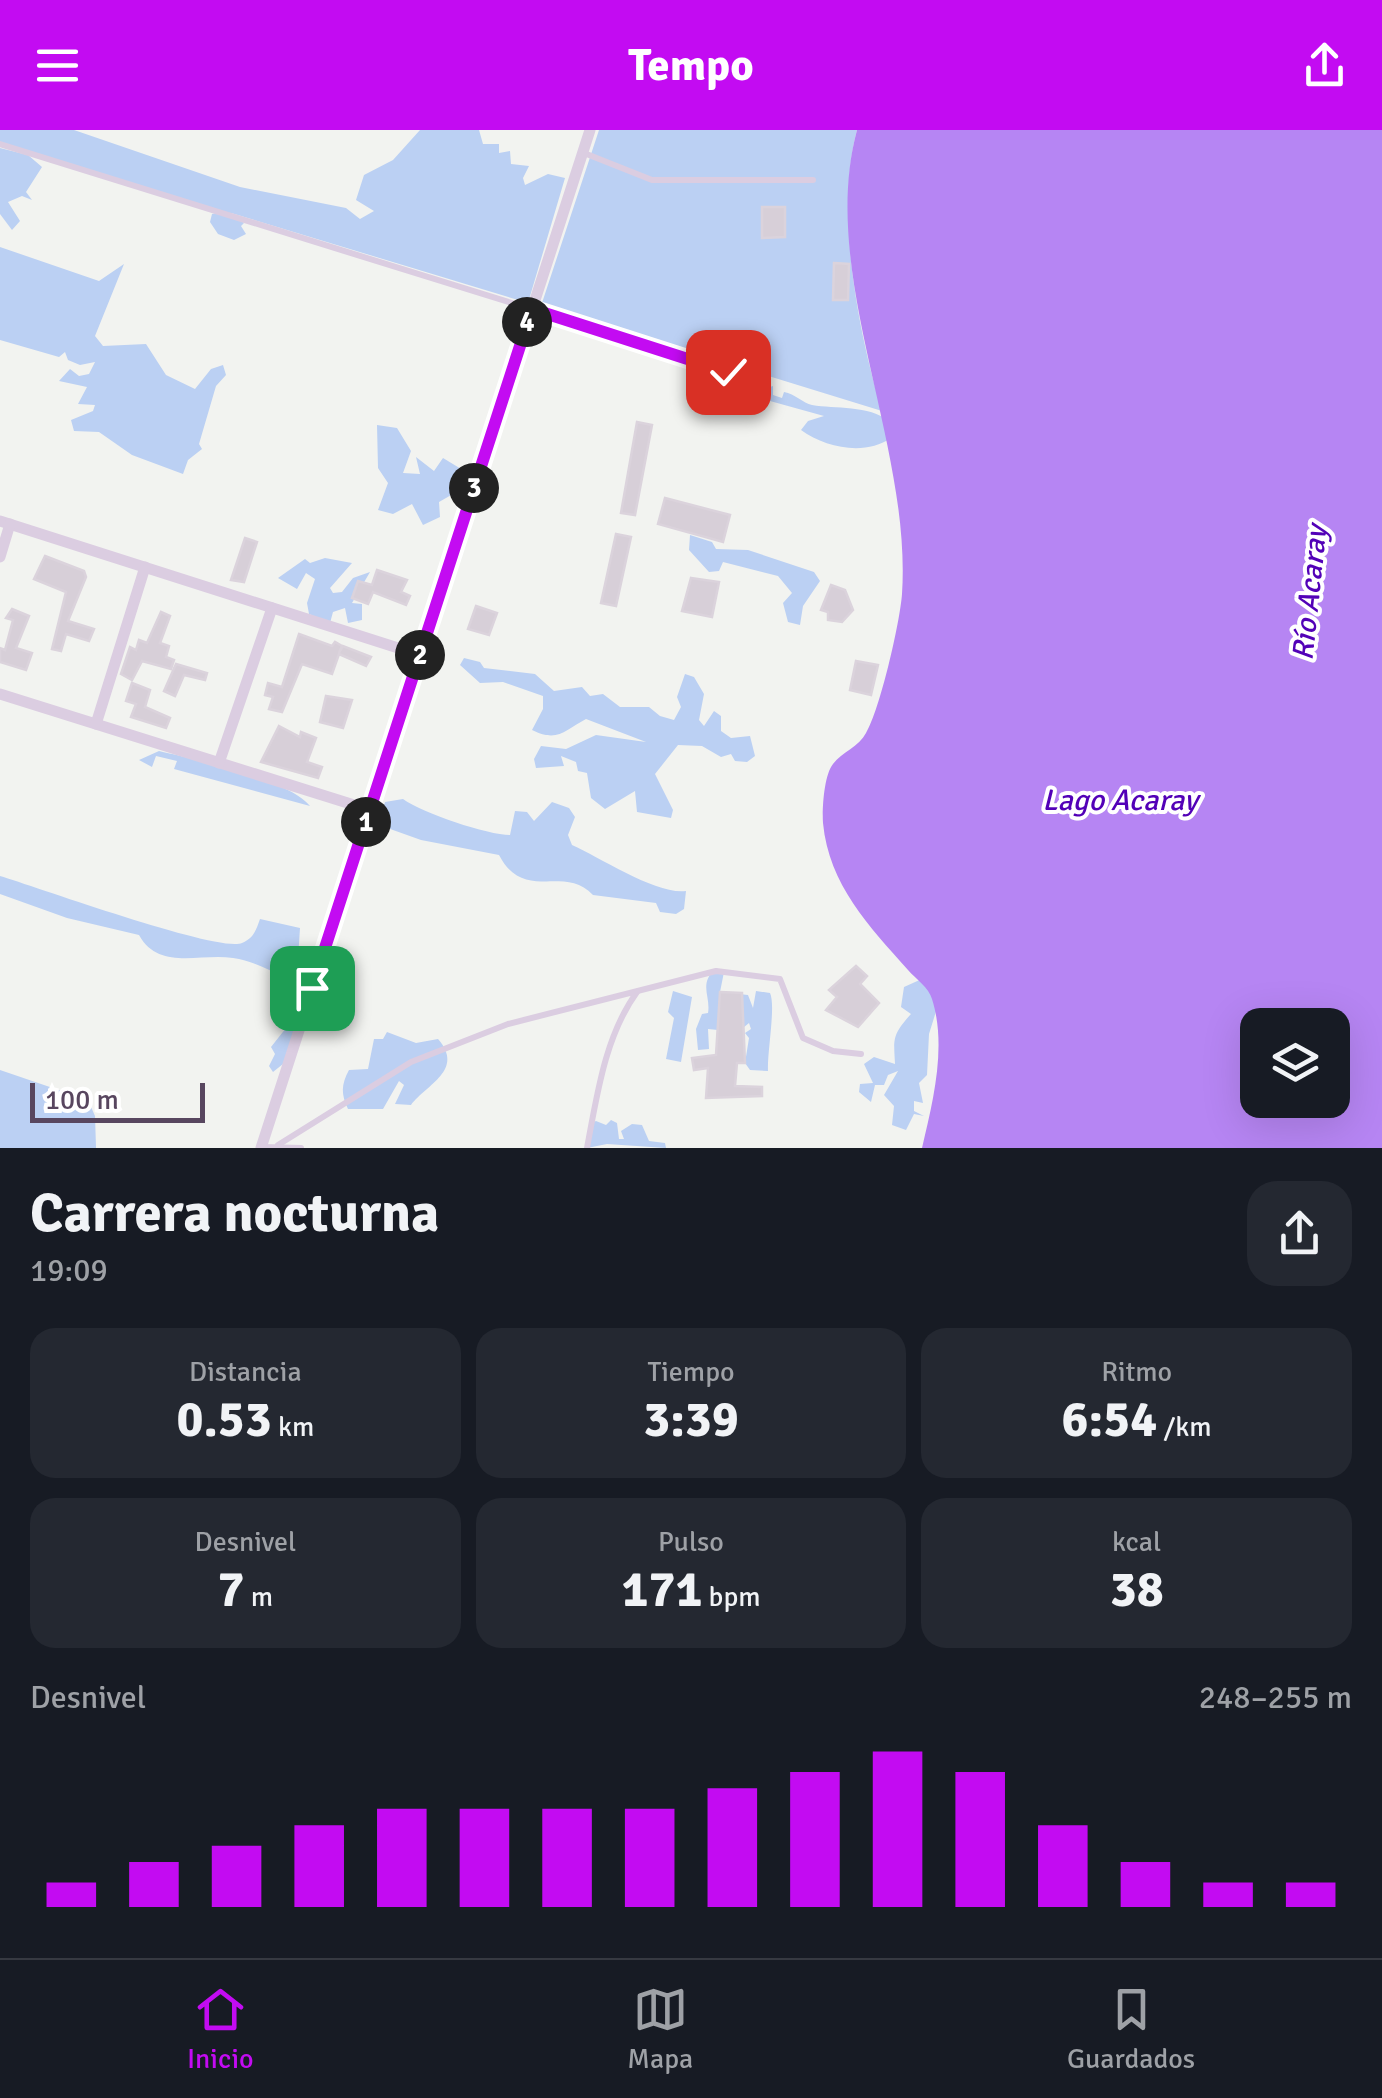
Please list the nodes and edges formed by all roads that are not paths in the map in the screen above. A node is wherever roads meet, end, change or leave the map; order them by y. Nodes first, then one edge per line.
1 (590, 130) edge
2 (0, 144) edge
3 (582, 153) junction
4 (813, 180) dead end
5 (532, 309) junction
6 (728, 372) dead end
7 (5, 523) edge
8 (0, 557) edge
9 (145, 568) junction
10 (272, 608) junction
11 (420, 655) junction
12 (0, 694) edge
13 (96, 724) junction
14 (219, 763) junction
15 (370, 810) junction
16 (638, 991) junction
17 (861, 1054) dead end
18 (278, 1145) junction
19 (261, 1148) edge
20 (301, 1148) edge
21 (586, 1148) edge

1 - 3 street
2 - 5 lane
3 - 4 lane
3 - 5 street
5 - 6 street
5 - 11 street
7 - 8 street
7 - 9 street
9 - 10 street
9 - 13 street
10 - 11 street
10 - 14 street
11 - 15 street
12 - 13 street
13 - 14 street
14 - 15 street
15 - 19 street
16 - 17 lane
16 - 18 lane
16 - 21 lane
18 - 19 lane
18 - 20 lane

